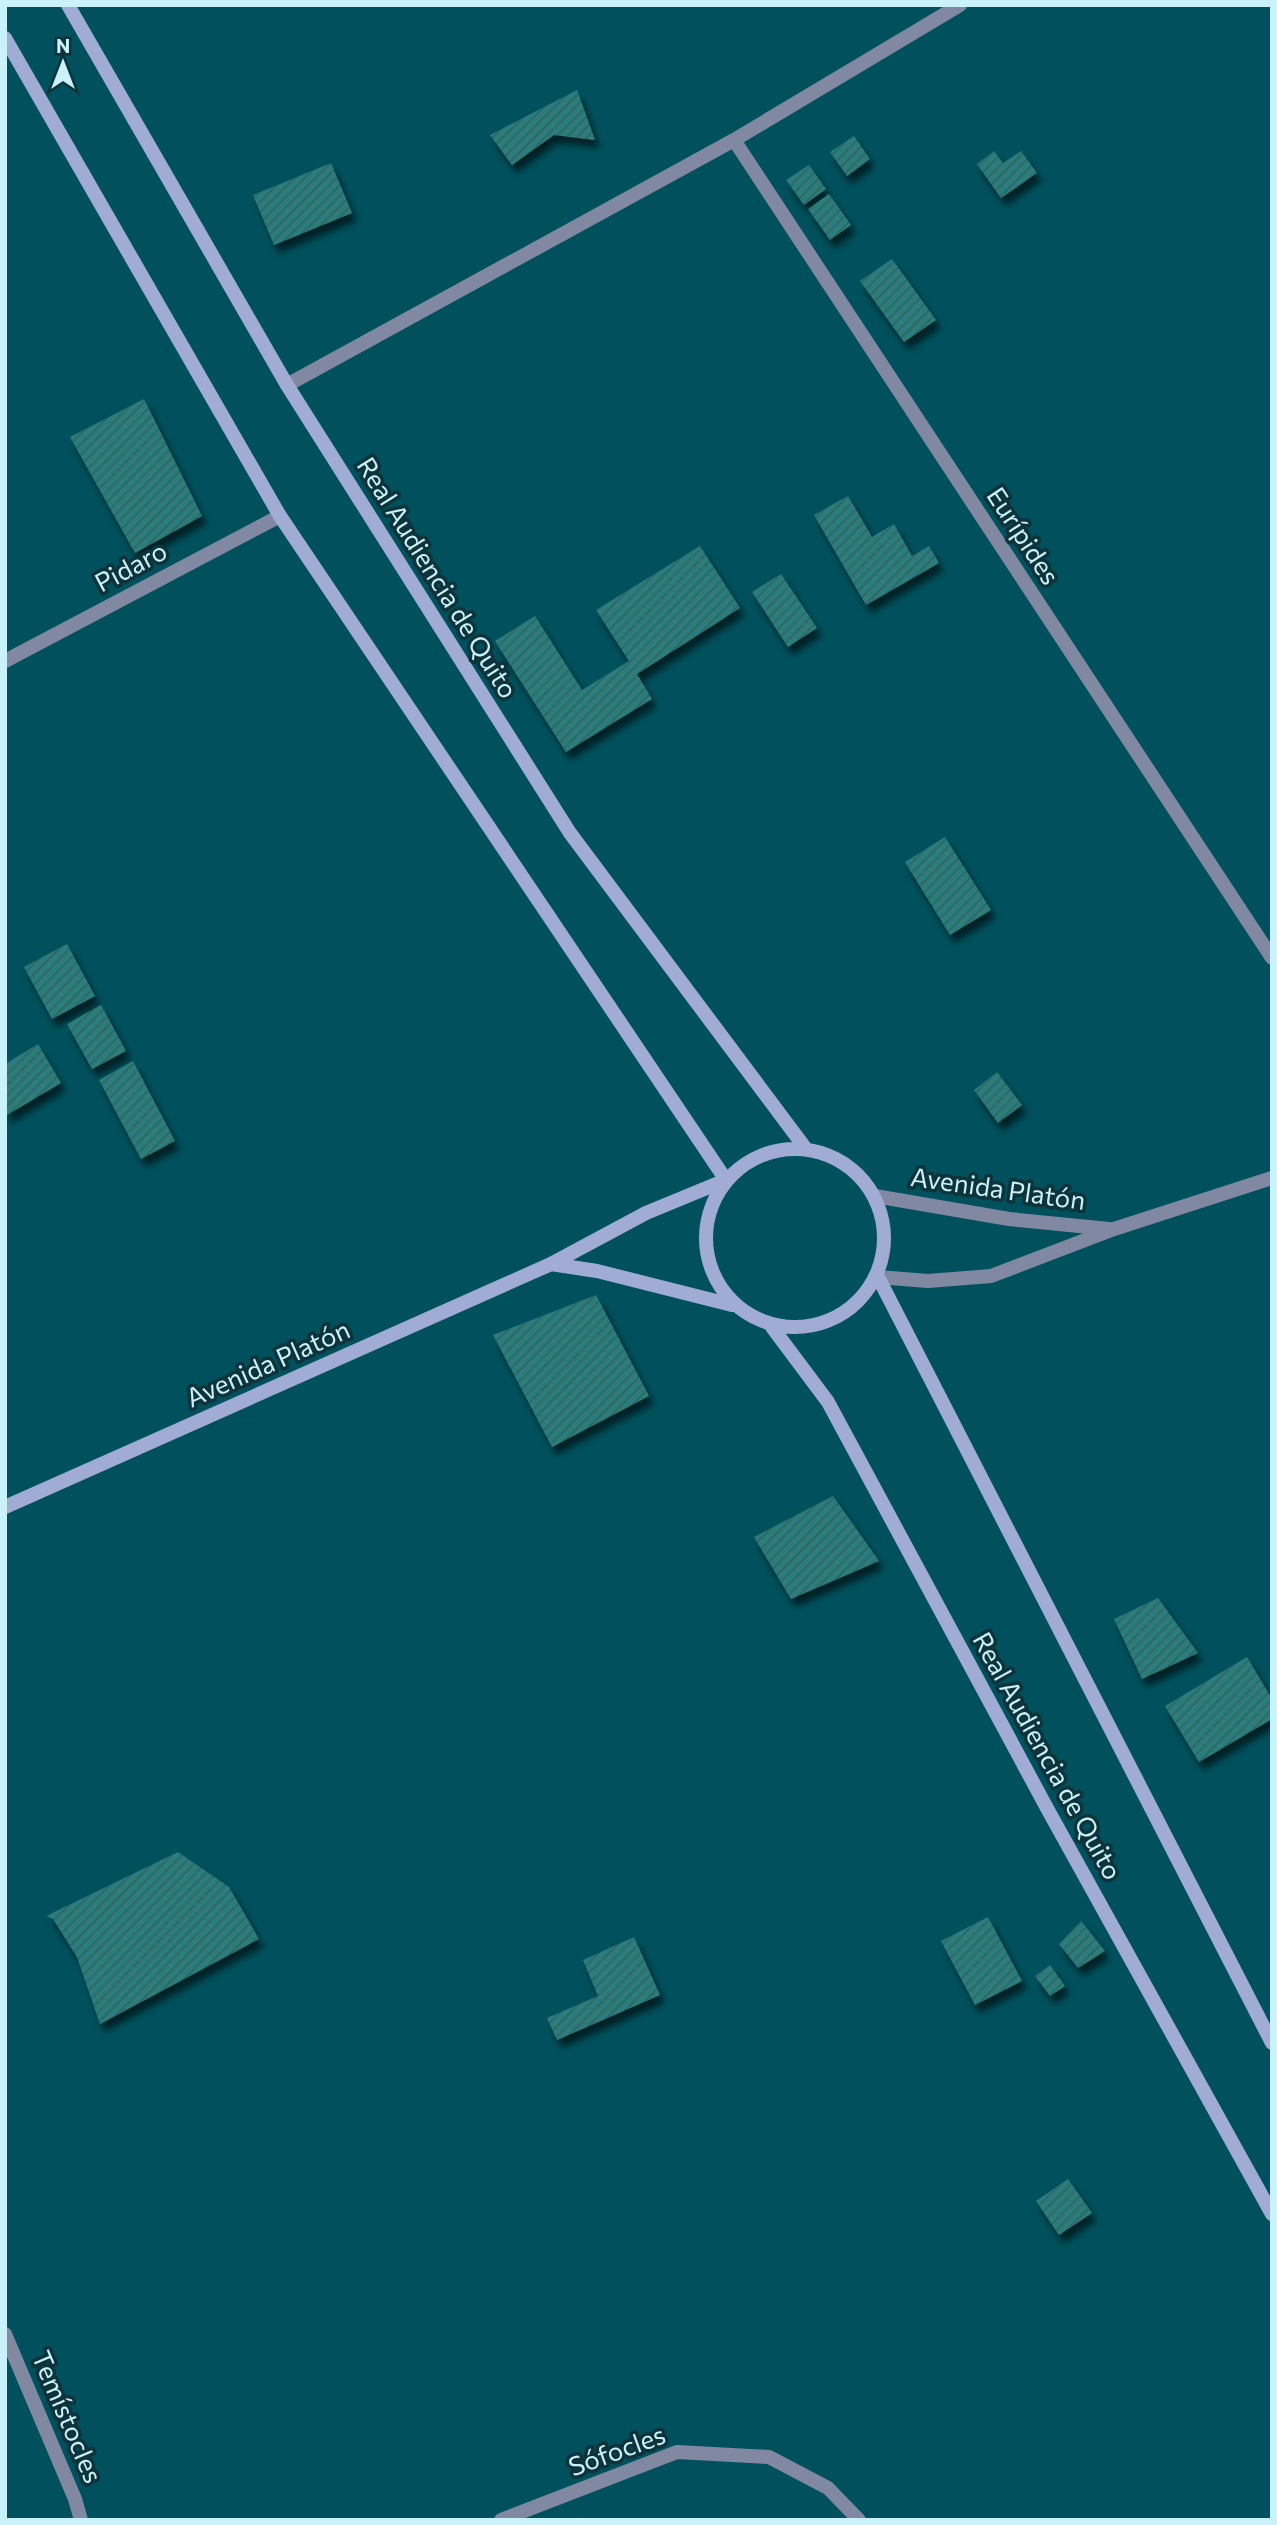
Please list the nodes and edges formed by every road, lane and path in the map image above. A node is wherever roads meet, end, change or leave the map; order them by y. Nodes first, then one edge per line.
1 (68, 5) edge
2 (960, 5) edge
3 (5, 38) edge
4 (734, 140) junction
5 (287, 385) junction
6 (280, 516) junction
7 (5, 661) edge
8 (1272, 958) edge
9 (806, 1149) junction
10 (1272, 1178) edge
11 (726, 1180) junction
12 (875, 1196) junction
13 (1114, 1229) junction
14 (551, 1264) junction
15 (878, 1277) junction
16 (732, 1305) junction
17 (772, 1327) junction
18 (5, 1507) edge
19 (1272, 2043) edge
20 (1272, 2214) edge
21 (5, 2334) edge
22 (81, 2520) edge
23 (501, 2520) edge
24 (859, 2520) edge

1 - 5 main road, Real Audiencia de Quito
2 - 4 street
3 - 6 main road
4 - 5 street
4 - 8 street, Eurípides
5 - 9 main road, Real Audiencia de Quito
6 - 7 street, Pidaro
6 - 11 main road
9 - 11 main road
9 - 12 main road
10 - 13 street, Avenida Platón
11 - 14 main road, Avenida Platón
11 - 16 main road
12 - 13 street, Avenida Platón
12 - 15 main road
13 - 15 street, Avenida Platón
14 - 16 main road
14 - 18 main road, Avenida Platón
15 - 17 main road
15 - 19 main road
16 - 17 main road
17 - 20 main road, Real Audiencia de Quito
21 - 22 street, Temístocles
23 - 24 street, Sófocles

